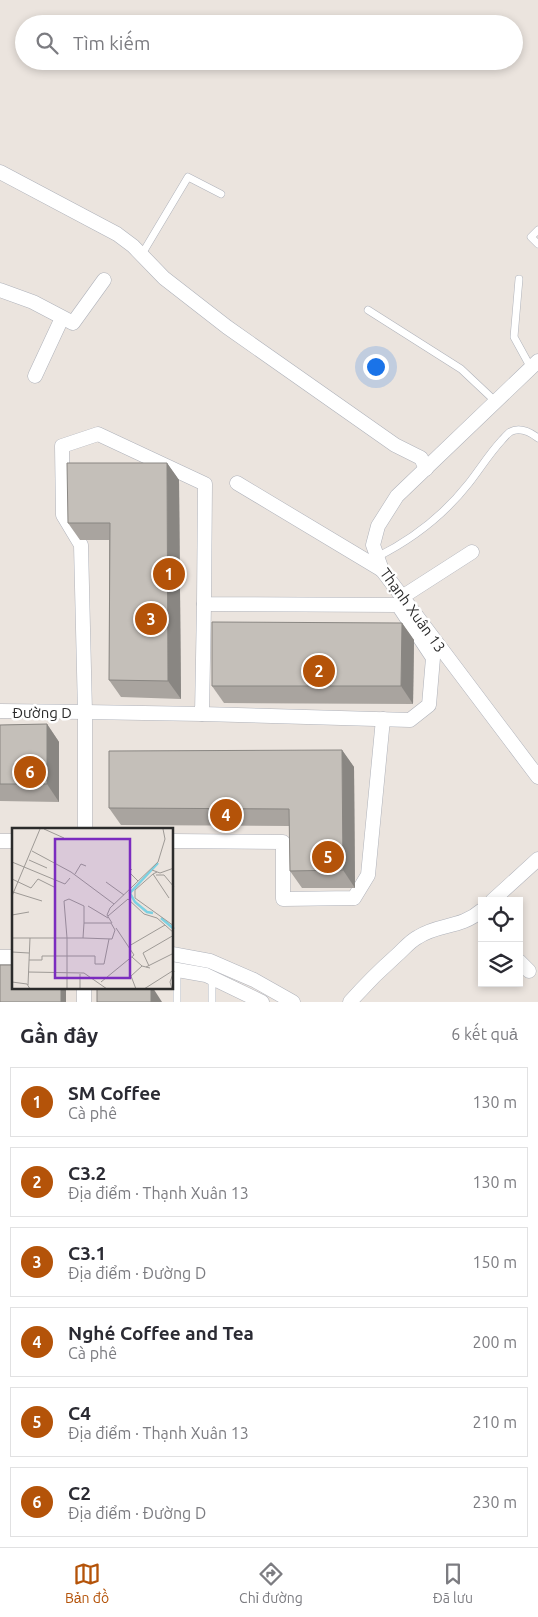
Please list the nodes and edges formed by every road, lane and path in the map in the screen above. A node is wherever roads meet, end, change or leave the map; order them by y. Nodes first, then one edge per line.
1 (0, 172) edge
2 (221, 194) dead end
3 (538, 230) edge
4 (538, 244) edge
5 (142, 254) junction
6 (518, 279) dead end
7 (104, 280) dead end
8 (0, 290) edge
9 (368, 310) dead end
10 (62, 318) junction
11 (534, 365) edge
12 (35, 376) dead end
13 (495, 401) junction
14 (538, 438) edge
15 (426, 469) junction
16 (237, 483) dead end
17 (472, 552) dead end
18 (380, 564) junction
19 (402, 597) junction
20 (204, 604) junction
21 (0, 712) edge
22 (85, 712) junction
23 (202, 714) junction
24 (383, 719) junction
25 (536, 771) edge
26 (85, 828) edge
27 (174, 841) edge
28 (538, 859) edge
29 (496, 897) edge
30 (478, 917) edge
31 (174, 954) edge
32 (523, 965) edge
33 (175, 970) edge
34 (529, 971) dead end
35 (212, 978) junction
36 (84, 989) edge
37 (84, 1002) edge
38 (177, 1002) edge
39 (212, 1002) edge
40 (262, 1002) edge
41 (293, 1002) edge
42 (350, 1002) edge

1 - 5 street
2 - 5 lane
3 - 4 lane
5 - 15 street
6 - 11 lane
7 - 10 street
8 - 10 street
9 - 13 lane
10 - 12 street
11 - 13 street, Thạnh Xuân 13
13 - 15 street, Thạnh Xuân 13
14 - 18 lane
15 - 18 street, Thạnh Xuân 13
16 - 18 street
17 - 19 street
18 - 19 street, Thạnh Xuân 13
19 - 25 street, Thạnh Xuân 13
20 - 22 street
20 - 23 street
20 - 24 street, Đường D
21 - 22 street, Đường D
22 - 23 street, Đường D
22 - 26 street
23 - 24 street, Đường D
24 - 27 street
28 - 29 street
30 - 42 street
31 - 41 street
32 - 34 street
33 - 35 street
33 - 38 lane
35 - 39 lane
35 - 40 street
36 - 37 street

